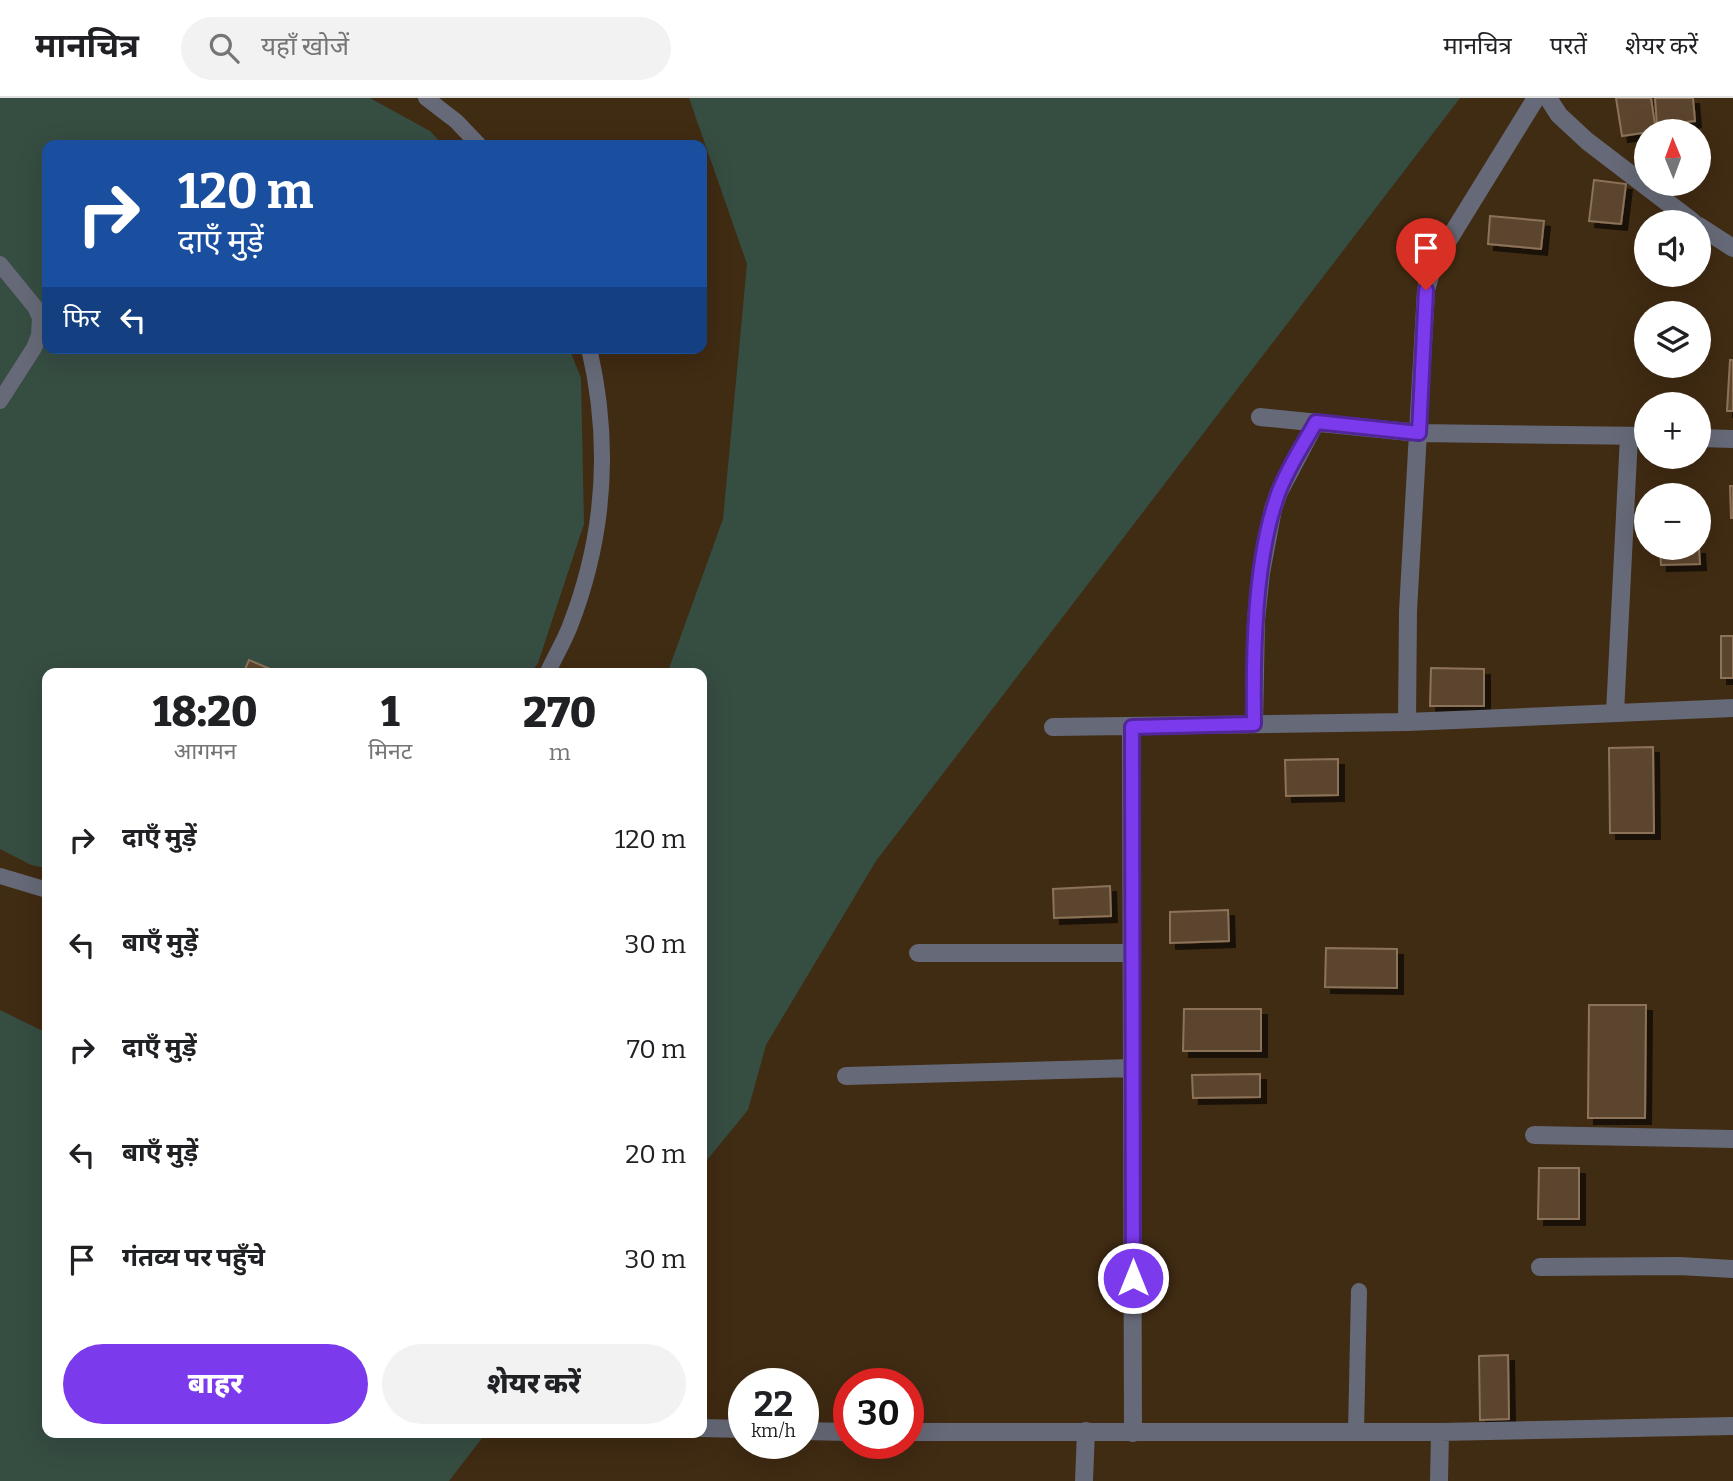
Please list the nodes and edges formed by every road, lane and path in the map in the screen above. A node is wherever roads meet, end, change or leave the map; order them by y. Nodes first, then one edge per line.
1 (426, 98) edge
2 (1536, 98) edge
3 (1548, 98) edge
4 (473, 140) edge
5 (1677, 210) edge
6 (1711, 234) edge
7 (1733, 248) edge
8 (0, 264) edge
9 (590, 354) edge
10 (0, 401) edge
11 (1260, 417) dead end
12 (1316, 422) junction
13 (1419, 433) junction
14 (1634, 436) edge
15 (1711, 438) edge
16 (1733, 439) edge
17 (1635, 469) edge
18 (550, 668) edge
19 (1733, 708) edge
20 (1615, 713) junction
21 (1407, 722) junction
22 (1254, 724) junction
23 (1053, 727) dead end
24 (1132, 727) junction
25 (0, 876) edge
26 (42, 889) edge
27 (918, 953) dead end
28 (1132, 953) junction
29 (1132, 1068) junction
30 (846, 1076) dead end
31 (1534, 1135) dead end
32 (1733, 1139) edge
33 (1540, 1267) dead end
34 (1733, 1269) edge
35 (1359, 1291) dead end
36 (1733, 1426) edge
37 (707, 1428) edge
38 (728, 1429) edge
39 (1086, 1431) junction
40 (924, 1432) edge
41 (1440, 1432) junction
42 (1133, 1433) junction
43 (1356, 1433) junction
44 (1084, 1481) edge
45 (1439, 1481) edge

1 - 4 lane
2 - 13 street
3 - 5 street
6 - 7 street
8 - 10 lane
9 - 18 lane
11 - 12 street
12 - 13 street
12 - 22 street
13 - 14 street
13 - 21 street
15 - 16 street
17 - 20 street
19 - 20 street
20 - 21 street
21 - 22 street
22 - 24 street
23 - 24 street
24 - 28 street
25 - 26 lane
27 - 28 street
28 - 29 street
29 - 30 street
29 - 42 street
31 - 32 street
33 - 34 street
35 - 43 lane
36 - 41 street
37 - 38 street
39 - 40 street
39 - 42 street
39 - 44 street
41 - 43 street
41 - 45 street
42 - 43 street

